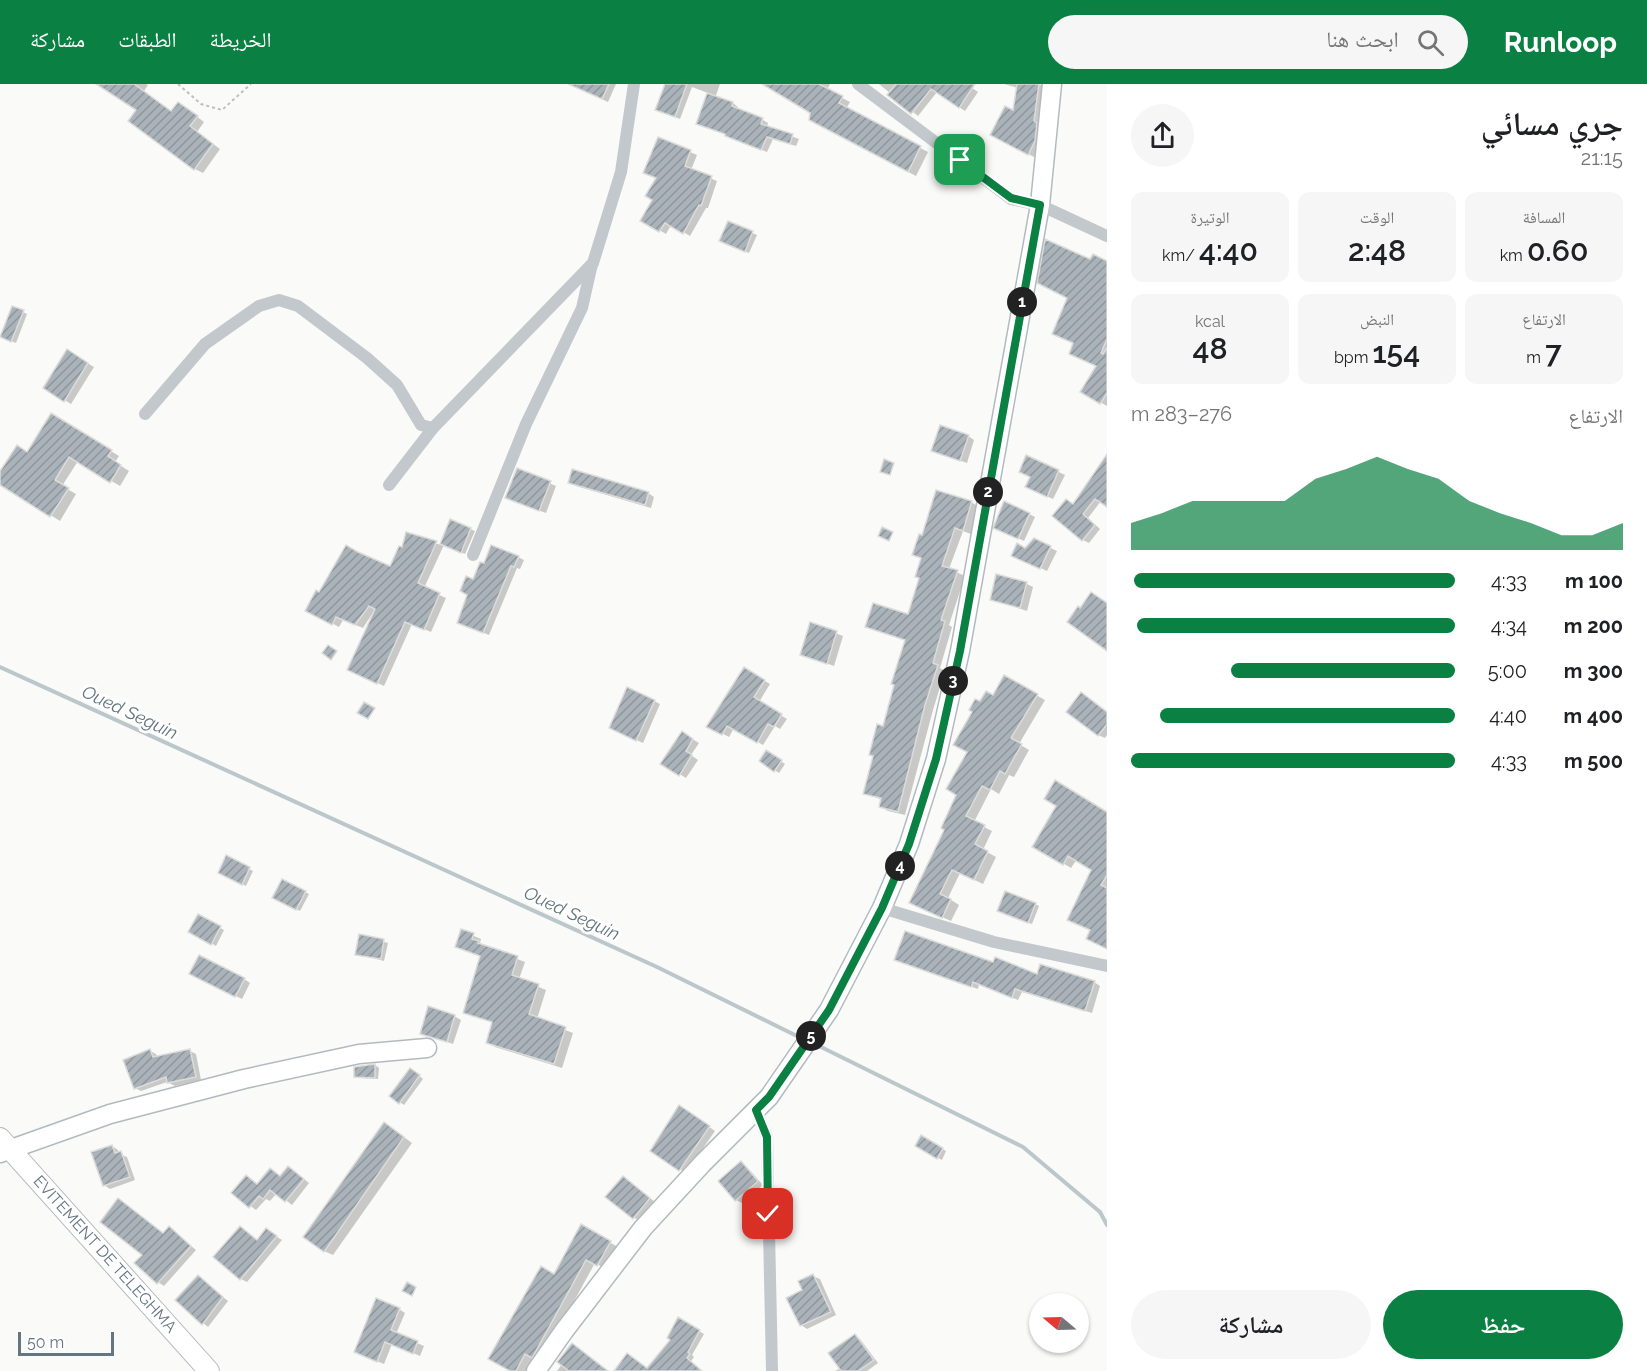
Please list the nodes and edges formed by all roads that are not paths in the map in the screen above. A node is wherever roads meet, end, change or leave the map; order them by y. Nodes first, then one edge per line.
1 (634, 84) edge
2 (858, 84) edge
3 (1052, 84) edge
4 (1040, 205) junction
5 (1107, 236) edge
6 (593, 263) junction
7 (146, 414) dead end
8 (433, 428) junction
9 (389, 485) dead end
10 (473, 555) dead end
11 (882, 908) junction
12 (1107, 966) edge
13 (427, 1048) dead end
14 (756, 1110) junction
15 (4, 1147) edge
16 (209, 1371) edge
17 (536, 1371) edge
18 (772, 1371) edge

1 - 6 street
2 - 4 street
3 - 4 main road
4 - 5 street
4 - 11 main road
6 - 8 street
6 - 10 street
7 - 8 street
8 - 9 street
11 - 12 street
11 - 14 main road
13 - 15 main road
14 - 17 main road
14 - 18 street
15 - 16 main road, EVITEMENT DE TELEGHMA

